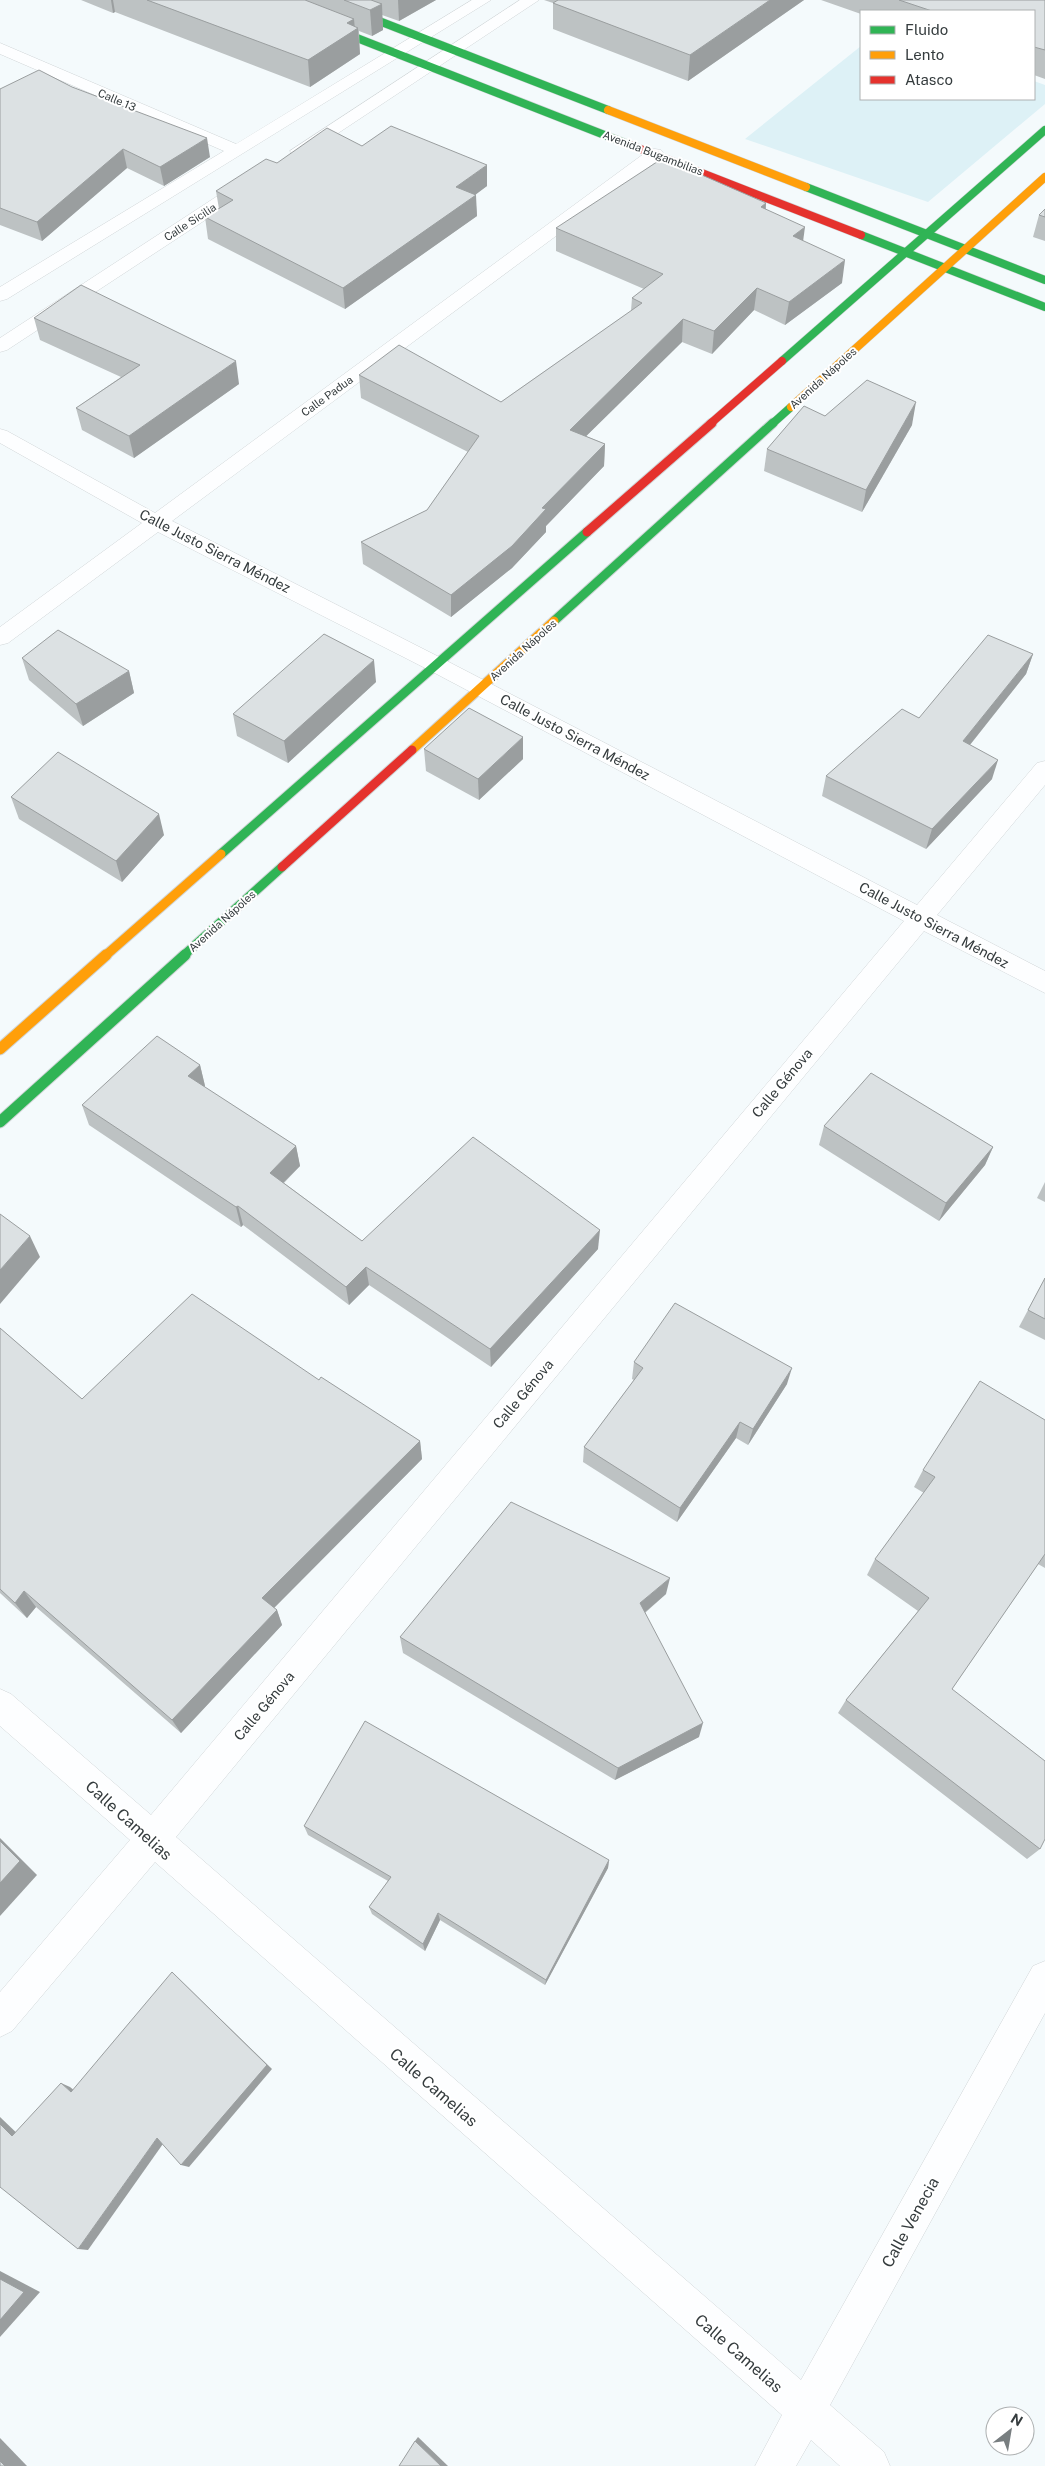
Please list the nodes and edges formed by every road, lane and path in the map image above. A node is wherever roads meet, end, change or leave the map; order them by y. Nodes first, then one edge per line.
1 (260, 0) edge
2 (325, 0) edge
3 (483, 0) edge
4 (531, 0) edge
5 (423, 38) junction
6 (0, 48) edge
7 (453, 50) junction
8 (398, 54) junction
9 (429, 66) junction
10 (53, 72) junction
11 (38, 80) edge
12 (1045, 130) edge
13 (236, 150) junction
14 (654, 154) junction
15 (289, 157) edge
16 (264, 174) edge
17 (1045, 177) edge
18 (927, 234) junction
19 (965, 249) junction
20 (906, 252) junction
21 (945, 268) junction
22 (1045, 280) edge
23 (0, 296) edge
24 (1045, 307) edge
25 (0, 346) edge
26 (0, 435) edge
27 (156, 522) junction
28 (0, 638) edge
29 (437, 665) junction
30 (481, 687) junction
31 (1045, 769) edge
32 (920, 917) junction
33 (1045, 983) edge
34 (0, 1049) edge
35 (0, 1122) edge
36 (0, 1705) edge
37 (152, 1840) junction
38 (1045, 1978) edge
39 (0, 2019) edge
40 (805, 2412) junction
41 (775, 2466) edge
42 (870, 2466) edge

1 - 8 main road, Avenida Bugambilias
2 - 5 main road, Avenida Bugambilias
3 - 5 street
4 - 7 street
5 - 7 main road, Avenida Bugambilias
5 - 8 street
6 - 10 street, Calle 13
7 - 9 street
7 - 18 main road, Avenida Bugambilias
8 - 9 main road, Avenida Bugambilias
8 - 13 street
9 - 14 main road, Avenida Bugambilias
9 - 15 street
10 - 11 street
10 - 13 street, Calle 13
12 - 18 main road
13 - 23 street
14 - 20 main road, Avenida Bugambilias
14 - 27 street, Calle Padua
16 - 25 street, Calle Sicilia
17 - 19 main road, Avenida Nápoles
18 - 19 main road, Avenida Bugambilias
18 - 20 main road
19 - 21 main road, Avenida Nápoles
19 - 22 main road, Avenida Bugambilias
20 - 21 main road, Avenida Bugambilias
20 - 29 main road
21 - 24 main road, Avenida Bugambilias
21 - 30 main road, Avenida Nápoles
26 - 27 street, Calle Justo Sierra Méndez
27 - 28 street, Calle Padua
27 - 29 street, Calle Justo Sierra Méndez
29 - 30 street, Calle Justo Sierra Méndez
29 - 34 main road
30 - 32 street, Calle Justo Sierra Méndez
30 - 35 main road, Avenida Nápoles
31 - 32 street, Calle Génova
32 - 33 street, Calle Justo Sierra Méndez
32 - 37 street, Calle Génova
36 - 37 street, Calle Camelias
37 - 39 street, Calle Génova
37 - 40 street, Calle Camelias
38 - 40 street, Calle Venecia
40 - 41 street, Calle Venecia
40 - 42 street, Calle Camelias

